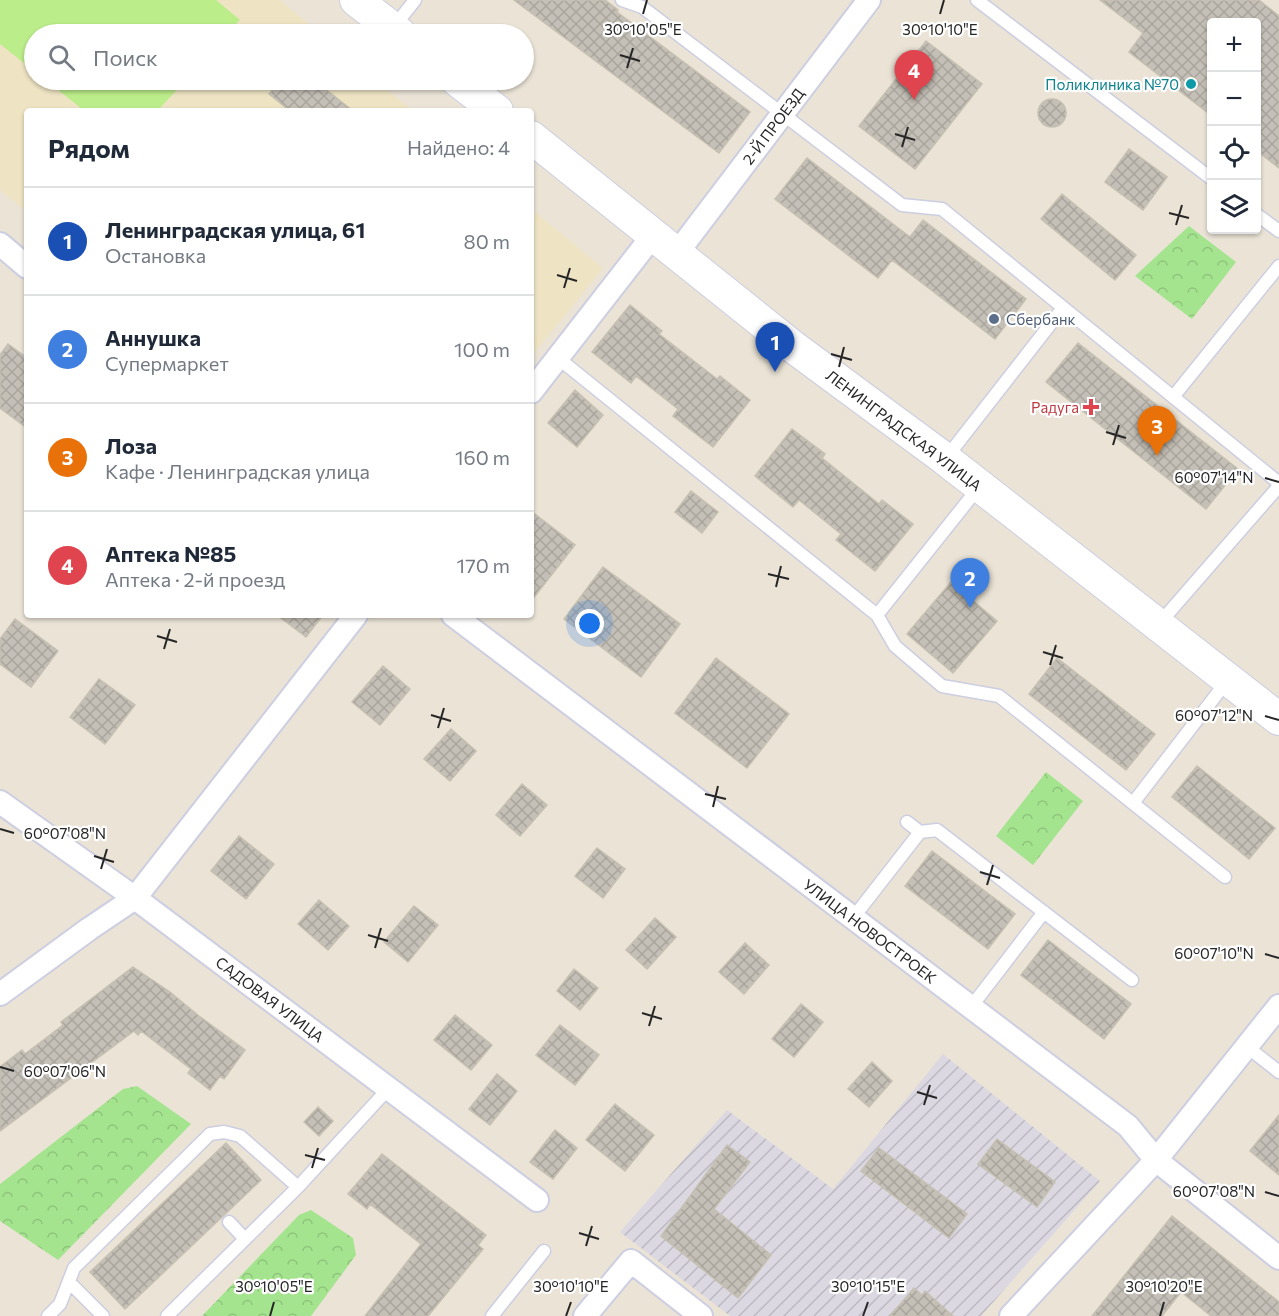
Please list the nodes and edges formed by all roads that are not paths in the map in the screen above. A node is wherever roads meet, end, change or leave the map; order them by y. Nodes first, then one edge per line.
1 (356, 0) edge
2 (415, 0) edge
3 (622, 0) edge
4 (869, 0) edge
5 (977, 0) edge
6 (386, 24) edge
7 (401, 24) edge
8 (470, 90) edge
9 (493, 108) edge
10 (782, 114) junction
11 (534, 139) edge
12 (1207, 175) edge
13 (1261, 217) edge
14 (1279, 231) edge
15 (665, 243) junction
16 (0, 244) edge
17 (24, 264) edge
18 (1279, 266) edge
19 (1063, 308) junction
20 (558, 358) junction
21 (534, 389) edge
22 (1173, 397) junction
23 (945, 459) junction
24 (1279, 485) edge
25 (979, 486) junction
26 (877, 615) junction
27 (354, 618) edge
28 (457, 618) edge
29 (1158, 626) junction
30 (1228, 680) junction
31 (1279, 719) edge
32 (0, 802) edge
33 (1133, 803) junction
34 (907, 822) dead end
35 (920, 832) junction
36 (1225, 877) dead end
37 (135, 898) junction
38 (1044, 912) junction
39 (853, 918) junction
40 (1132, 980) dead end
41 (0, 994) edge
42 (1279, 1006) edge
43 (971, 1007) junction
44 (1246, 1046) junction
45 (1279, 1072) edge
46 (388, 1088) junction
47 (1156, 1160) junction
48 (298, 1187) junction
49 (537, 1200) dead end
50 (228, 1222) dead end
51 (245, 1239) junction
52 (544, 1251) dead end
53 (1279, 1258) edge
54 (69, 1282) junction
55 (48, 1316) edge
56 (103, 1316) edge
57 (167, 1316) edge
58 (492, 1316) edge
59 (585, 1316) edge
60 (701, 1316) edge
61 (1011, 1316) edge

1 - 6 main road
2 - 7 lane
3 - 10 lane
4 - 10 street, 2-Й ПРОЕЗД
5 - 12 lane
8 - 9 main road
10 - 15 street, 2-Й ПРОЕЗД
10 - 19 lane
11 - 15 main road, ЛЕНИНГРАДСКАЯ УЛИЦА
13 - 14 lane
15 - 20 street, 2-Й ПРОЕЗД
15 - 23 main road, ЛЕНИНГРАДСКАЯ УЛИЦА
16 - 17 street
18 - 22 lane
19 - 22 lane
19 - 23 lane
20 - 21 street, 2-Й ПРОЕЗД
20 - 26 lane
22 - 24 lane
23 - 25 main road, ЛЕНИНГРАДСКАЯ УЛИЦА
24 - 29 lane
25 - 26 lane
25 - 29 main road, ЛЕНИНГРАДСКАЯ УЛИЦА
26 - 33 lane
27 - 37 street
28 - 39 street, УЛИЦА НОВОСТРОЕК
29 - 30 main road, ЛЕНИНГРАДСКАЯ УЛИЦА
30 - 31 main road, ЛЕНИНГРАДСКАЯ УЛИЦА
30 - 33 lane
32 - 37 street, САДОВАЯ УЛИЦА
33 - 36 lane
34 - 35 lane
35 - 38 lane
35 - 39 lane
37 - 41 street
37 - 46 street, САДОВАЯ УЛИЦА
38 - 40 lane
38 - 43 lane
39 - 43 street, УЛИЦА НОВОСТРОЕК
42 - 44 street
43 - 47 street, УЛИЦА НОВОСТРОЕК
44 - 45 lane
44 - 47 street
46 - 48 lane
46 - 49 street, САДОВАЯ УЛИЦА
47 - 53 street, УЛИЦА НОВОСТРОЕК
47 - 61 street
48 - 51 lane
48 - 54 lane
50 - 51 lane
51 - 57 lane
52 - 58 lane
54 - 55 lane
54 - 56 lane
59 - 60 street

